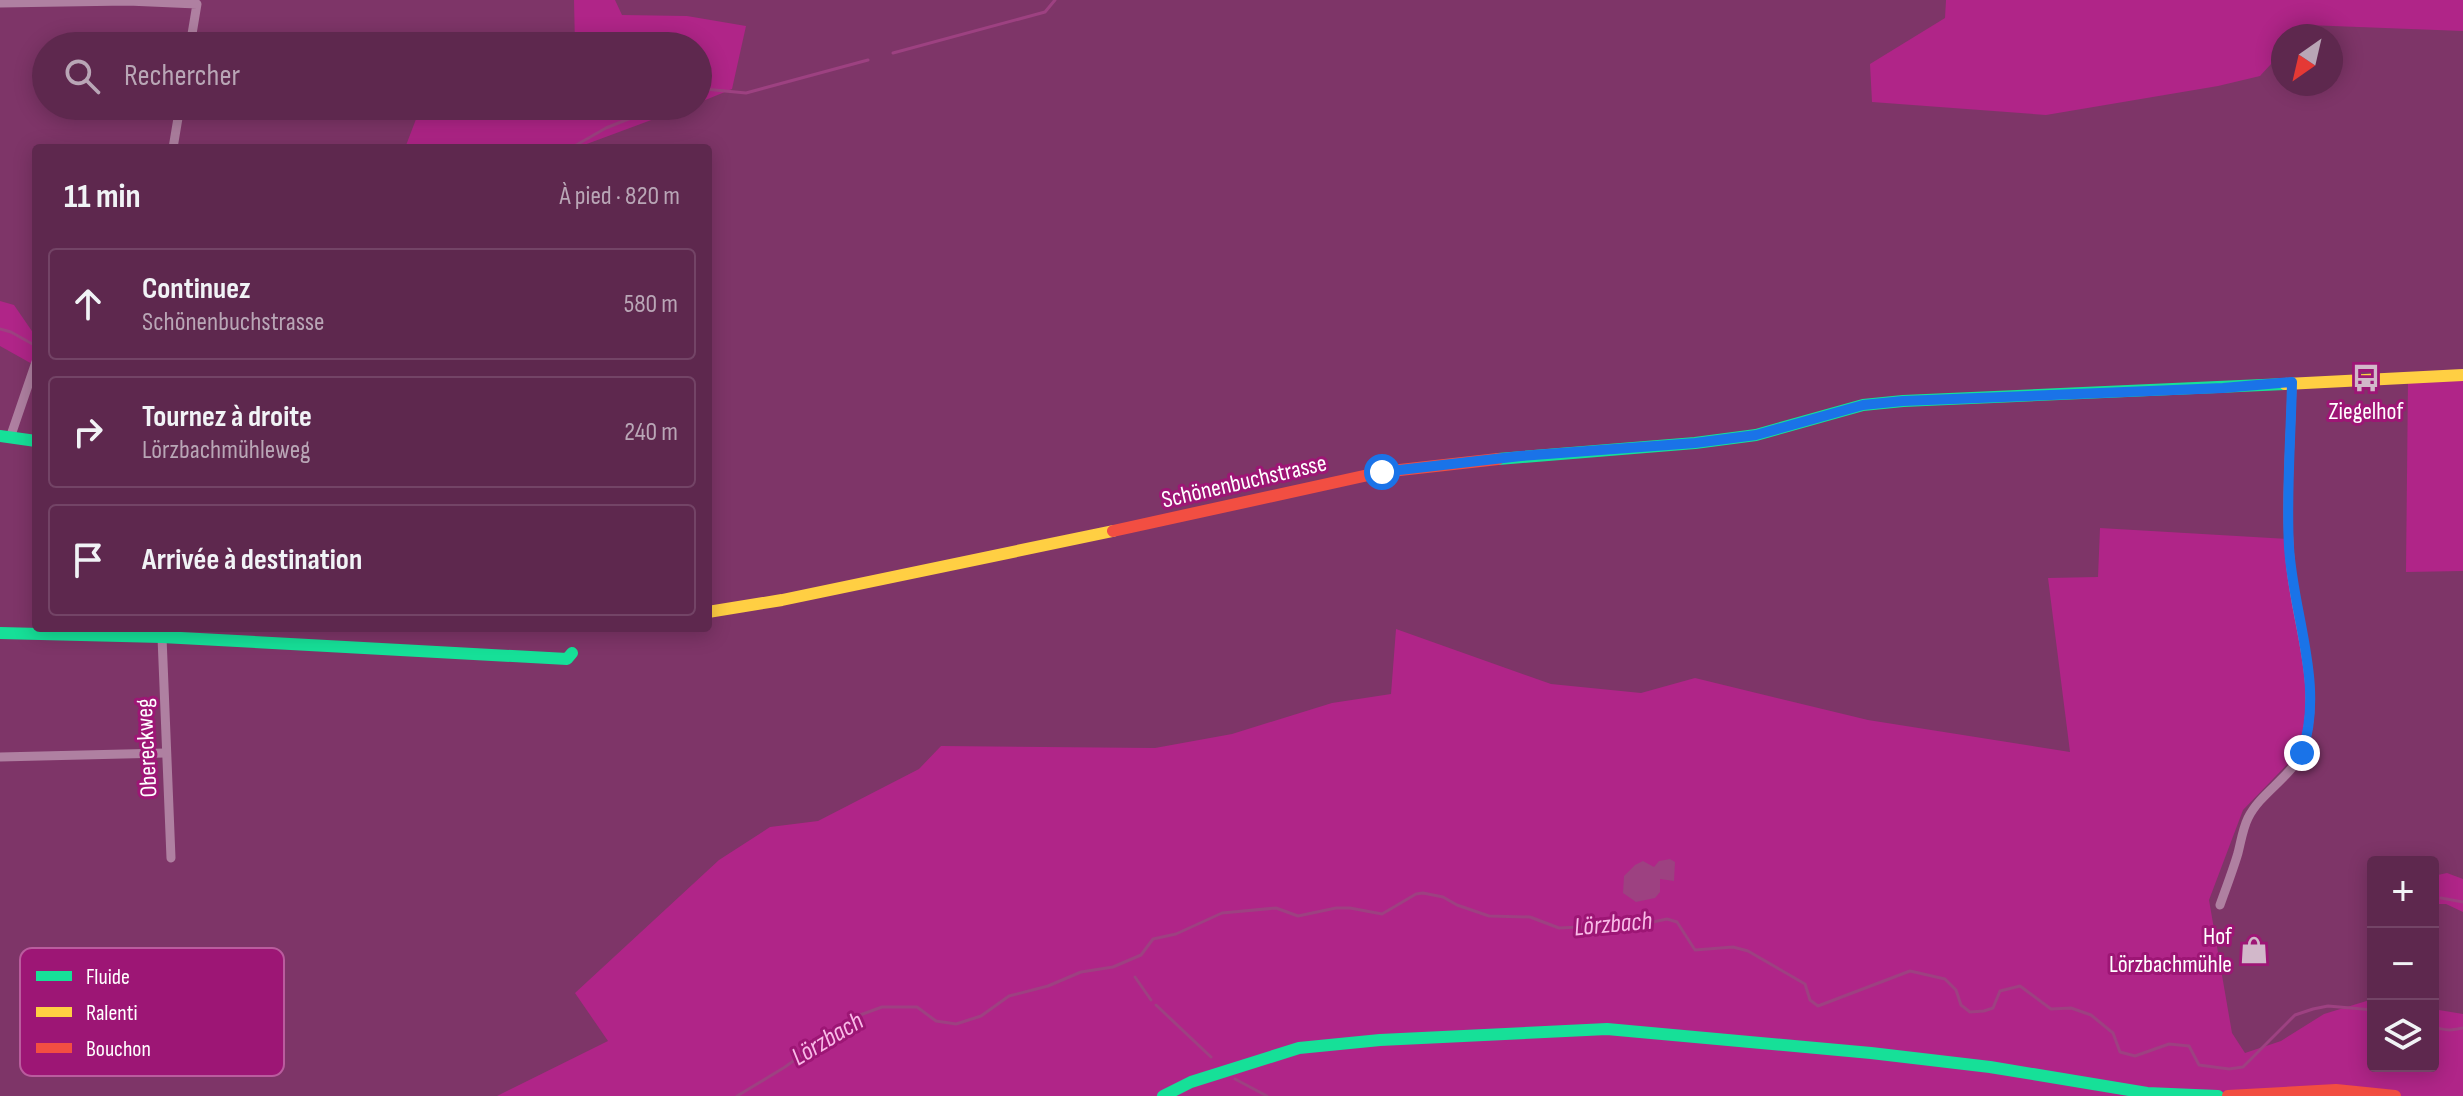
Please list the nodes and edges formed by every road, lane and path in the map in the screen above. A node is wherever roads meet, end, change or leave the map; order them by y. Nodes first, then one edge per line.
1 (0, 3) edge
2 (192, 32) edge
3 (178, 120) edge
4 (174, 144) edge
5 (32, 372) edge
6 (2463, 375) edge
7 (2292, 382) junction
8 (5, 437) edge
9 (32, 440) edge
10 (712, 611) edge
11 (35, 632) edge
12 (85, 632) edge
13 (0, 633) edge
14 (162, 637) junction
15 (572, 653) dead end
16 (165, 753) junction
17 (0, 757) edge
18 (171, 858) dead end
19 (2220, 905) dead end
20 (1163, 1096) edge
21 (2218, 1096) edge
22 (2228, 1096) edge
23 (2395, 1096) edge

1 - 2 street
3 - 4 street
5 - 8 street
6 - 7 street, Schönenbuchstrasse
7 - 10 street, Schönenbuchstrasse
7 - 19 street
8 - 9 street
11 - 13 street
12 - 14 street
14 - 15 street
14 - 16 street, Obereckweg
16 - 17 street
16 - 18 street, Obereckweg
20 - 21 street
22 - 23 street

